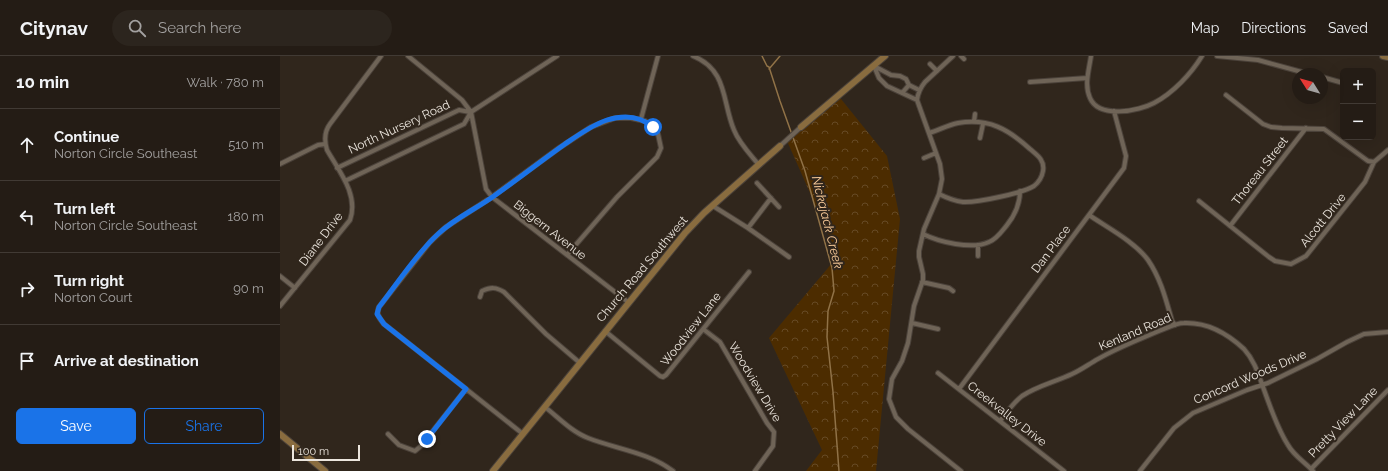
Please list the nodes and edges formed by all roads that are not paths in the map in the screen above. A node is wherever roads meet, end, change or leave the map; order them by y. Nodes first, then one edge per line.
1 (381, 56) edge
2 (408, 56) edge
3 (558, 56) edge
4 (658, 56) edge
5 (693, 56) edge
6 (886, 56) edge
7 (953, 56) edge
8 (1091, 56) edge
9 (1202, 56) edge
10 (1216, 56) edge
11 (1383, 56) edge
12 (1388, 57) edge
13 (930, 64) dead end
14 (874, 66) junction
15 (1292, 69) edge
16 (937, 71) junction
17 (1087, 78) junction
18 (1328, 79) edge
19 (1030, 82) dead end
20 (1340, 82) edge
21 (909, 85) junction
22 (919, 90) junction
23 (902, 93) junction
24 (1226, 95) dead end
25 (917, 100) junction
26 (1114, 111) junction
27 (471, 112) junction
28 (975, 114) dead end
29 (642, 119) junction
30 (974, 122) junction
31 (983, 124) junction
32 (801, 127) joint
33 (1306, 128) junction
34 (929, 133) junction
35 (980, 138) dead end
36 (325, 144) junction
37 (780, 146) joint
38 (1388, 150) edge
39 (936, 153) junction
40 (924, 158) dead end
41 (1374, 162) junction
42 (280, 164) edge
43 (759, 165) junction
44 (337, 168) junction
45 (345, 181) junction
46 (757, 182) dead end
47 (1020, 191) junction
48 (939, 194) junction
49 (492, 197) junction
50 (771, 198) junction
51 (1199, 201) dead end
52 (713, 206) junction
53 (779, 207) dead end
54 (1089, 215) junction
55 (1230, 226) junction
56 (748, 228) junction
57 (923, 234) junction
58 (978, 245) junction
59 (567, 255) junction
60 (978, 256) dead end
61 (789, 257) dead end
62 (749, 272) dead end
63 (280, 276) edge
64 (922, 282) junction
65 (295, 288) junction
66 (953, 291) dead end
67 (480, 297) dead end
68 (628, 302) junction
69 (280, 306) edge
70 (912, 323) junction
71 (1175, 325) junction
72 (703, 329) junction
73 (938, 329) dead end
74 (605, 331) junction
75 (1388, 332) edge
76 (580, 363) junction
77 (938, 373) dead end
78 (1263, 385) junction
79 (466, 389) junction
80 (959, 389) junction
81 (1388, 390) edge
82 (546, 407) junction
83 (1000, 421) junction
84 (280, 434) edge
85 (388, 434) dead end
86 (523, 434) junction
87 (496, 470) edge
88 (1312, 470) edge
89 (325, 471) edge
90 (673, 471) edge
91 (755, 471) edge
92 (961, 471) edge
93 (1064, 471) edge
94 (1140, 471) edge

1 - 36 street
2 - 27 street
3 - 27 street
4 - 29 street
5 - 43 street
6 - 14 street, Church Road Southwest
7 - 16 street
8 - 17 street
9 - 26 street
10 - 15 street
11 - 12 street
13 - 16 street
14 - 21 street
14 - 23 street
14 - 32 street, Church Road Southwest
16 - 22 street
17 - 19 street
17 - 26 street
18 - 20 street
21 - 22 street
21 - 23 street
22 - 25 street
23 - 25 street
24 - 33 street
25 - 34 street
26 - 54 street, Dan Place
27 - 44 street, North Nursery Road
27 - 45 street
27 - 49 street, Biggern Avenue
28 - 30 street
29 - 49 street
29 - 59 street
30 - 31 street
30 - 34 street
31 - 35 street
31 - 47 street
32 - 37 street, Church Road Southwest
33 - 41 street
33 - 55 street, Thoreau Street
34 - 39 street
36 - 42 street
36 - 44 street, Diane Drive
37 - 43 street, Church Road Southwest
38 - 41 street, Alcott Drive
39 - 40 street
39 - 48 street
41 - 55 street, Alcott Drive
43 - 52 street, Church Road Southwest
44 - 45 street, Diane Drive
45 - 65 street, Diane Drive
46 - 50 street
47 - 48 street
47 - 58 street
48 - 57 street
49 - 59 street, Biggern Avenue
49 - 79 street
50 - 53 street
50 - 56 street
51 - 55 street, Alcott Drive
52 - 56 street
52 - 68 street, Church Road Southwest
54 - 71 street
54 - 80 street, Dan Place
56 - 61 street
57 - 58 street
57 - 64 street
58 - 60 street
59 - 68 street, Biggern Avenue
62 - 72 street, Woodview Lane
63 - 65 street
64 - 66 street
64 - 70 street
65 - 69 street, Diane Drive
67 - 76 street
68 - 74 street, Church Road Southwest
70 - 73 street
70 - 92 street
71 - 78 street, Kenland Road
71 - 83 street, Kenland Road
72 - 74 street, Woodview Lane
72 - 91 street, Woodview Drive
74 - 76 street, Church Road Southwest
75 - 78 street, Concord Woods Drive
76 - 82 street, Church Road Southwest
77 - 80 street, Creekvalley Drive
78 - 88 street, Kenland Road
78 - 94 street, Concord Woods Drive
79 - 85 street
79 - 86 street
80 - 83 street, Creekvalley Drive
81 - 88 street, Pretty View Lane
82 - 86 street, Church Road Southwest
82 - 90 street
83 - 93 street, Creekvalley Drive
84 - 89 street
86 - 87 street, Church Road Southwest

